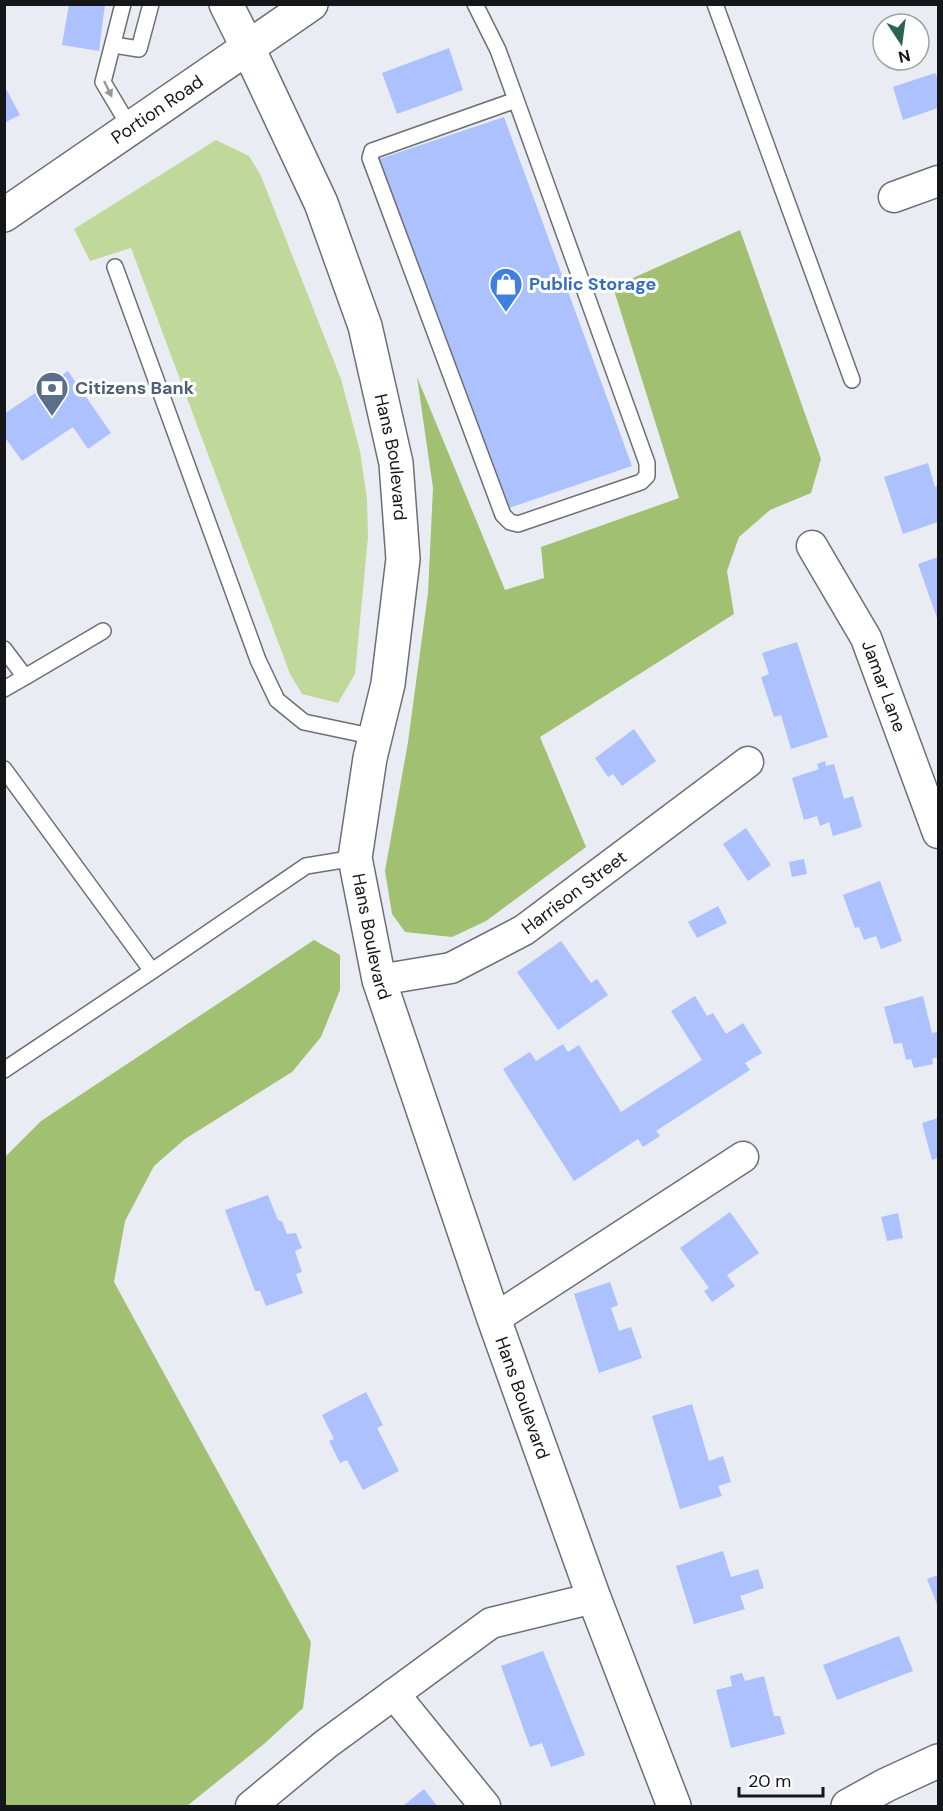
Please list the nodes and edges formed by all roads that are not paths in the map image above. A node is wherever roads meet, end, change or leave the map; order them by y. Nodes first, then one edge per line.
1 (123, 4) edge
2 (151, 4) edge
3 (226, 4) edge
4 (311, 4) edge
5 (475, 4) edge
6 (715, 4) edge
7 (114, 45) junction
8 (248, 48) junction
9 (516, 100) junction
10 (131, 129) junction
11 (939, 181) edge
12 (894, 197) dead end
13 (4, 215) edge
14 (115, 267) dead end
15 (852, 380) dead end
16 (812, 546) dead end
17 (103, 632) dead end
18 (4, 649) edge
19 (25, 677) junction
20 (4, 689) edge
21 (375, 737) junction
22 (748, 762) dead end
23 (4, 769) edge
24 (939, 833) edge
25 (355, 858) junction
26 (152, 971) junction
27 (379, 980) junction
28 (4, 1070) edge
29 (743, 1157) dead end
30 (494, 1318) junction
31 (594, 1598) junction
32 (394, 1694) junction
33 (939, 1761) edge
34 (251, 1806) edge
35 (485, 1806) edge
36 (674, 1806) edge
37 (848, 1806) edge

1 - 7 lane
2 - 7 lane
3 - 8 street, Hans Boulevard
4 - 8 street, Portion Road
5 - 9 lane
6 - 15 lane
7 -> 10 lane
8 - 10 street, Portion Road
8 - 21 street, Hans Boulevard
9 - 9 lane
10 - 13 street, Portion Road
11 - 12 street
14 - 21 lane
16 - 24 street, Jamar Lane
17 - 19 lane
18 - 19 lane
19 - 20 lane
21 - 25 street, Hans Boulevard
22 - 27 street, Harrison Street
23 - 26 lane
25 - 26 lane
25 - 27 street, Hans Boulevard
26 - 28 lane
27 - 30 street, Hans Boulevard
29 - 30 street
30 - 31 street, Hans Boulevard
31 - 32 street
31 - 36 street, Hans Boulevard
32 - 34 street
32 - 35 street
33 - 37 street

